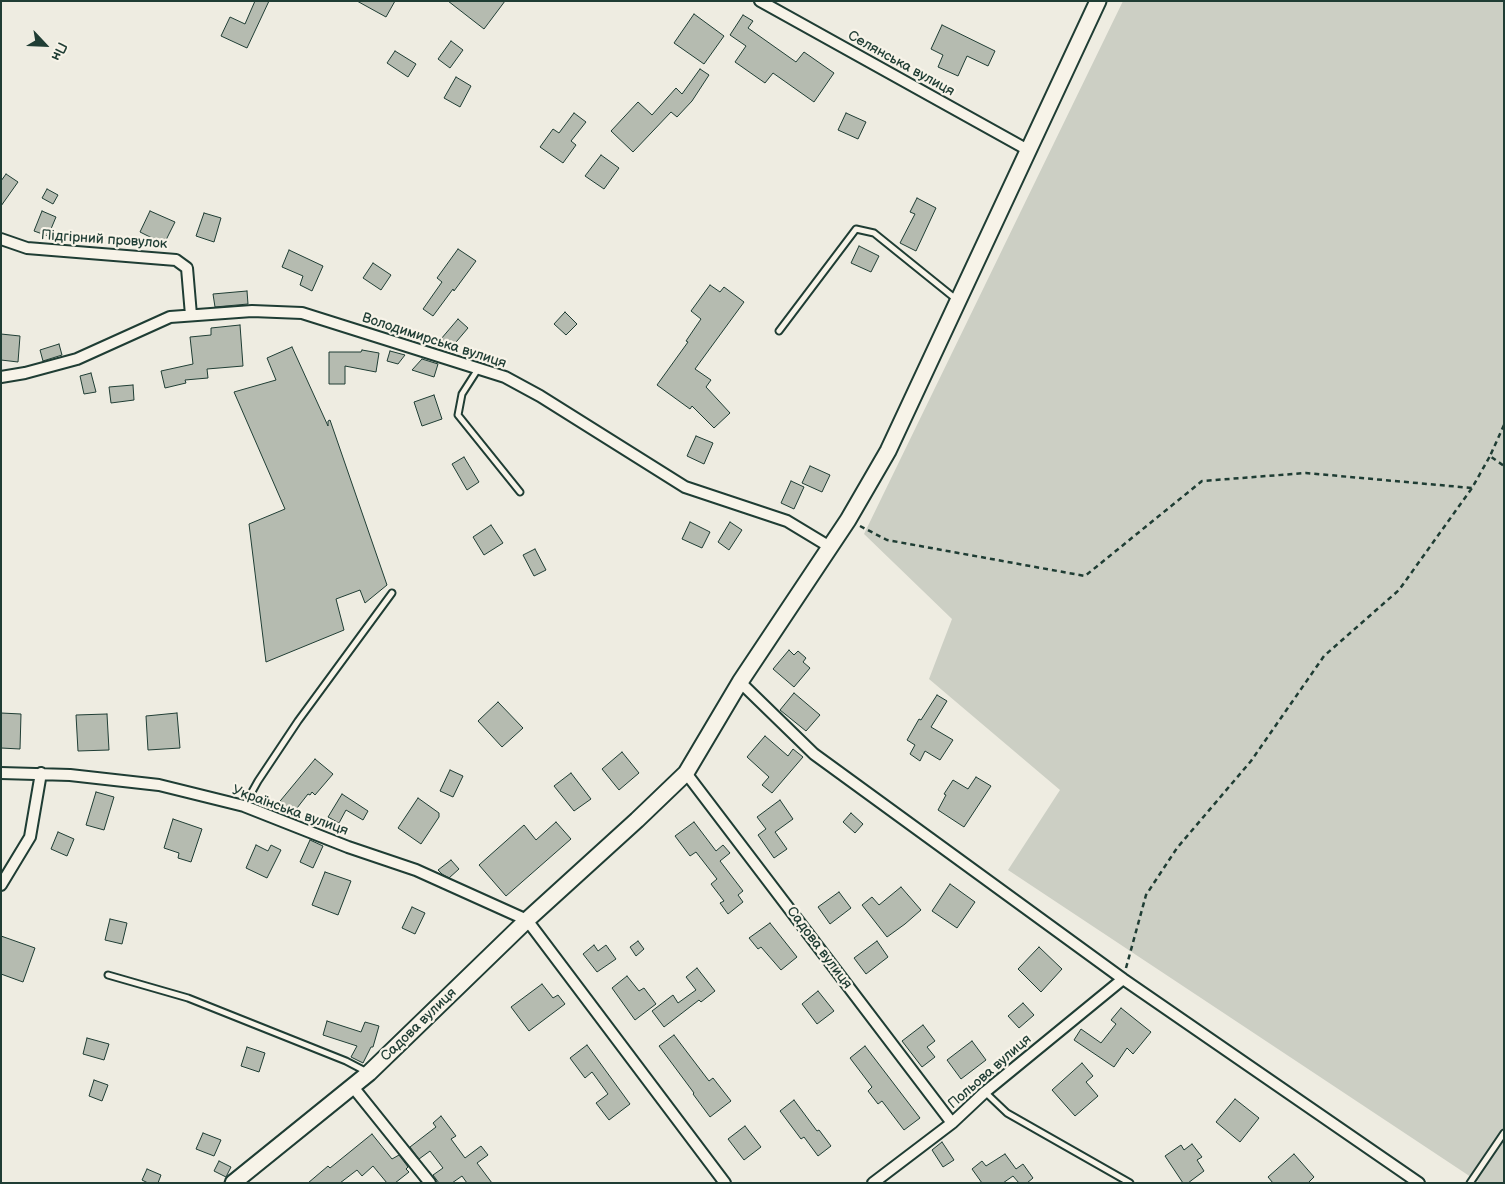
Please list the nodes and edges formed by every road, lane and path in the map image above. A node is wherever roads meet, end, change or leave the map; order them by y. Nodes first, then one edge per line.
1 (760, 1) edge
2 (1098, 1) edge
3 (1028, 150) junction
4 (1, 239) edge
5 (957, 301) junction
6 (191, 315) junction
7 (779, 330) dead end
8 (478, 368) junction
9 (1, 377) edge
10 (1504, 425) edge
11 (1490, 456) junction
12 (1504, 466) edge
13 (1472, 488) junction
14 (520, 492) dead end
15 (848, 520) junction
16 (830, 547) junction
17 (392, 593) dead end
18 (740, 682) junction
19 (686, 772) junction
20 (1, 773) edge
21 (41, 773) junction
22 (244, 806) junction
23 (1, 884) edge
24 (527, 920) junction
25 (108, 975) dead end
26 (1124, 979) junction
27 (369, 1073) junction
28 (353, 1088) junction
29 (985, 1092) junction
30 (952, 1123) junction
31 (1504, 1133) edge
32 (233, 1183) edge
33 (430, 1183) edge
34 (725, 1183) edge
35 (873, 1183) edge
36 (1130, 1183) edge
37 (1419, 1183) edge
38 (1470, 1183) edge

1 - 3 street, Селянська вулиця
2 - 3 street, Садова вулиця
3 - 5 street, Садова вулиця
4 - 6 street, Підгірний провулок
5 - 7 lane
5 - 15 street, Садова вулиця
6 - 8 street, Володимирська вулиця
6 - 9 street, Володимирська вулиця
8 - 14 lane
8 - 16 street, Володимирська вулиця
10 - 11 path
11 - 12 path
11 - 13 path
13 - 15 path
13 - 26 path
15 - 16 street, Садова вулиця
16 - 18 street, Садова вулиця
17 - 22 lane
18 - 19 street, Садова вулиця
18 - 26 street
19 - 24 street, Садова вулиця
19 - 30 street, Садова вулиця
20 - 21 street, Українська вулиця
21 - 22 street, Українська вулиця
21 - 23 street
22 - 24 street, Українська вулиця
24 - 27 street, Садова вулиця
24 - 34 street
25 - 27 lane
26 - 29 street, Польова вулиця
26 - 37 street
27 - 28 street, Садова вулиця
28 - 32 street, Садова вулиця
28 - 33 street
29 - 30 street, Польова вулиця
29 - 36 lane
30 - 35 street, Польова вулиця
31 - 38 lane

